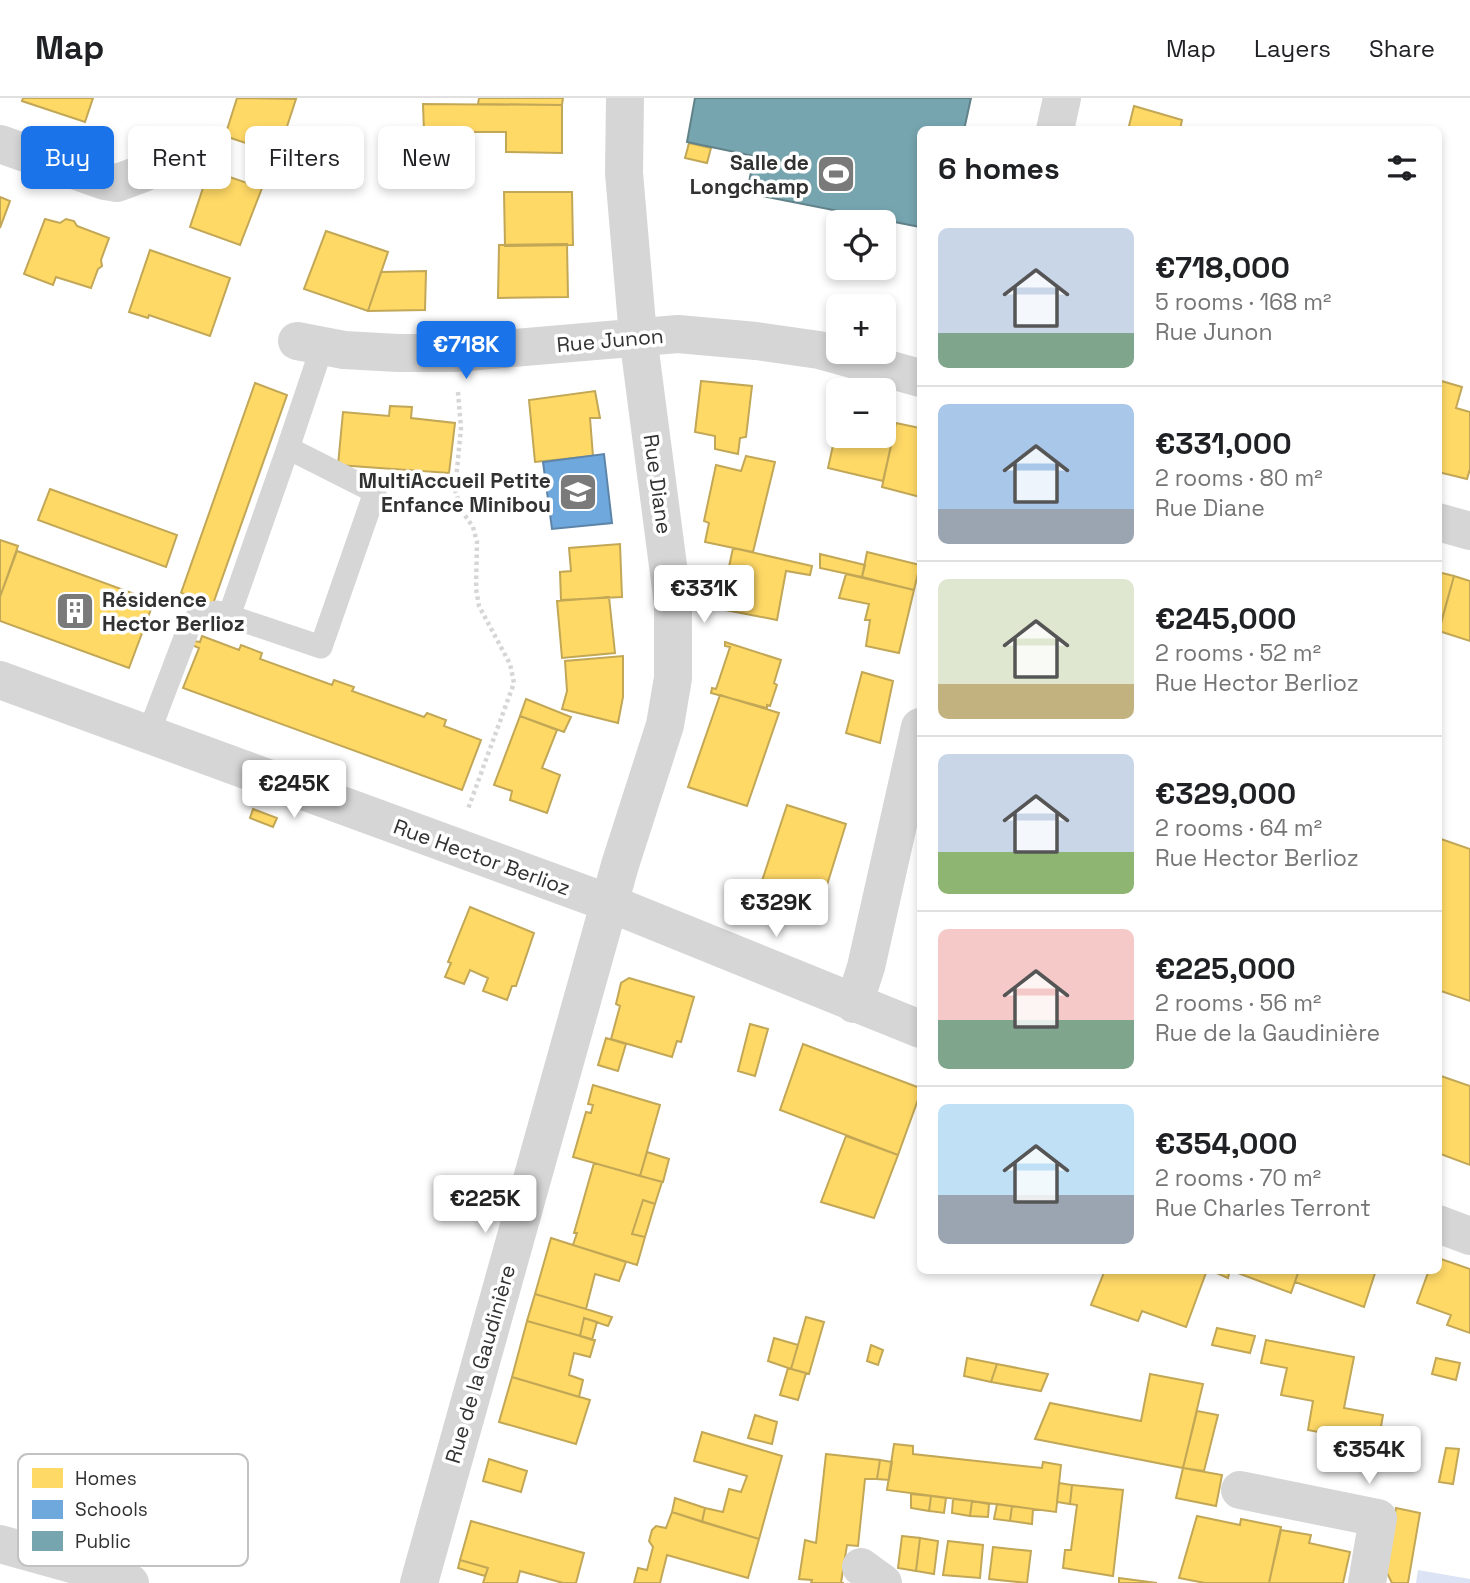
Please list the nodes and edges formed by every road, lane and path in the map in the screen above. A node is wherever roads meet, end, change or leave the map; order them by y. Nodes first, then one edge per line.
1 (625, 98) edge
2 (1062, 98) edge
3 (1056, 126) edge
4 (0, 144) edge
5 (128, 179) edge
6 (638, 336) junction
7 (309, 344) joint
8 (455, 352) junction
9 (917, 377) edge
10 (288, 448) junction
11 (1442, 523) edge
12 (1470, 531) edge
13 (229, 617) junction
14 (0, 680) edge
15 (148, 735) junction
16 (917, 740) edge
17 (467, 811) dead end
18 (609, 903) junction
19 (854, 1004) junction
20 (917, 1028) edge
21 (1442, 1226) edge
22 (1470, 1236) edge
23 (1240, 1490) dead end
24 (0, 1544) edge
25 (18, 1552) edge
26 (51, 1566) edge
27 (70, 1574) edge
28 (130, 1583) edge
29 (419, 1583) edge
30 (1367, 1583) edge

1 - 6 street, Rue Diane
2 - 3 street
4 - 5 street
6 - 8 street, Rue Junon
6 - 9 street, Rue Junon
6 - 18 street, Rue Diane
7 - 8 street, Rue Junon
7 - 10 lane
8 - 17 path
10 - 13 lane
10 - 13 lane
11 - 12 street
13 - 15 lane
14 - 15 street, Rue Hector Berlioz
15 - 18 street, Rue Hector Berlioz
16 - 19 street
18 - 19 street, Rue Hector Berlioz
18 - 29 street, Rue de la Gaudinière
19 - 20 street, Rue Hector Berlioz
21 - 22 street
23 - 30 street
24 - 25 street
26 - 27 street
27 - 28 street

